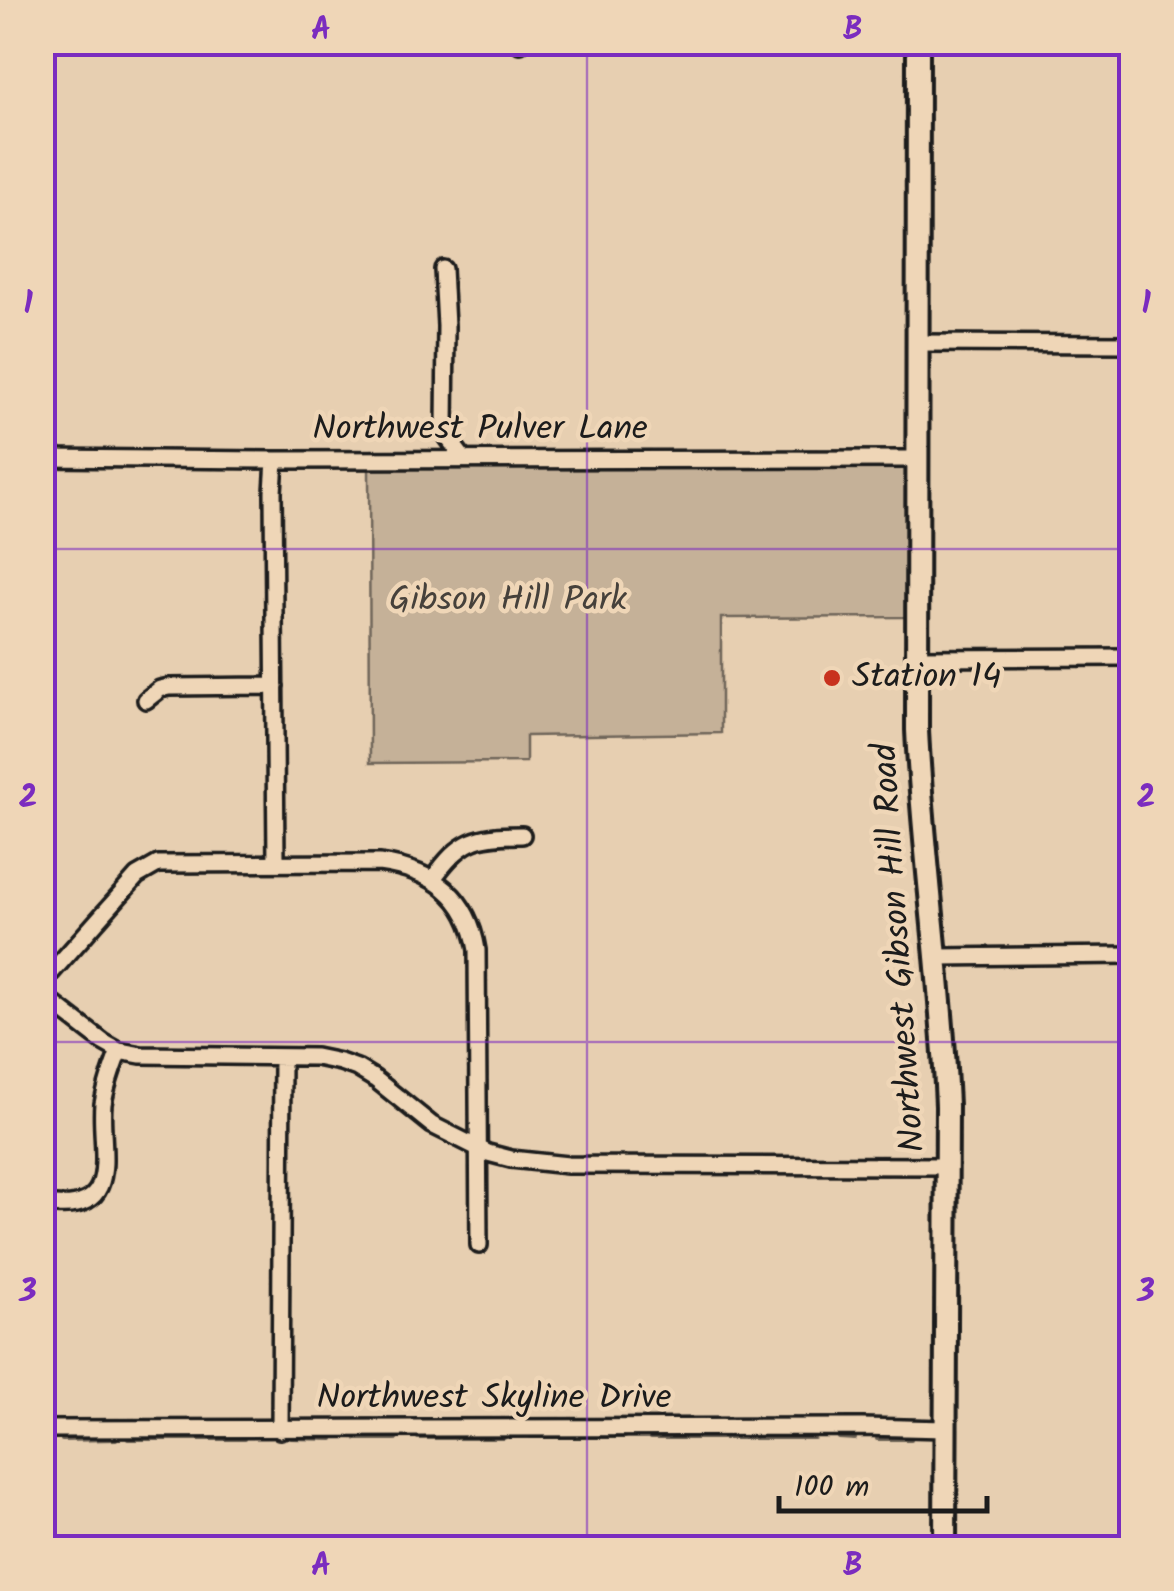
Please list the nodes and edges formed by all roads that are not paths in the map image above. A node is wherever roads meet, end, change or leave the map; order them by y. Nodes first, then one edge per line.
1 (918, 42) edge
2 (443, 269) dead end
3 (918, 343) junction
4 (1132, 344) edge
5 (42, 458) edge
6 (917, 458) junction
7 (275, 460) junction
8 (464, 460) junction
9 (1132, 656) edge
10 (917, 658) junction
11 (275, 686) junction
12 (146, 700) dead end
13 (522, 835) dead end
14 (276, 862) junction
15 (433, 879) junction
16 (1132, 955) edge
17 (937, 956) junction
18 (42, 983) edge
19 (42, 994) edge
20 (118, 1051) junction
21 (282, 1057) junction
22 (478, 1147) junction
23 (947, 1166) junction
24 (56, 1206) dead end
25 (479, 1245) dead end
26 (946, 1429) junction
27 (42, 1430) edge
28 (280, 1430) junction
29 (944, 1548) edge

1 - 3 main road, Northwest Gibson Hill Road
2 - 8 street
3 - 4 street
3 - 6 main road, Northwest Gibson Hill Road
5 - 7 street, Northwest Pulver Lane
6 - 8 street, Northwest Pulver Lane
6 - 10 main road, Northwest Gibson Hill Road
7 - 8 street, Northwest Pulver Lane
7 - 11 street
9 - 10 street
10 - 17 main road, Northwest Gibson Hill Road
11 - 12 street
11 - 14 street
13 - 15 street
14 - 15 street
14 - 18 street
15 - 22 street
16 - 17 street
17 - 23 main road, Northwest Gibson Hill Road
19 - 20 street
20 - 21 street
20 - 24 street
21 - 22 street
21 - 28 street
22 - 23 street
22 - 25 street
23 - 26 main road, Northwest Gibson Hill Road
26 - 28 street, Northwest Skyline Drive
26 - 29 main road, Northwest Gibson Hill Road
27 - 28 street, Northwest Skyline Drive

